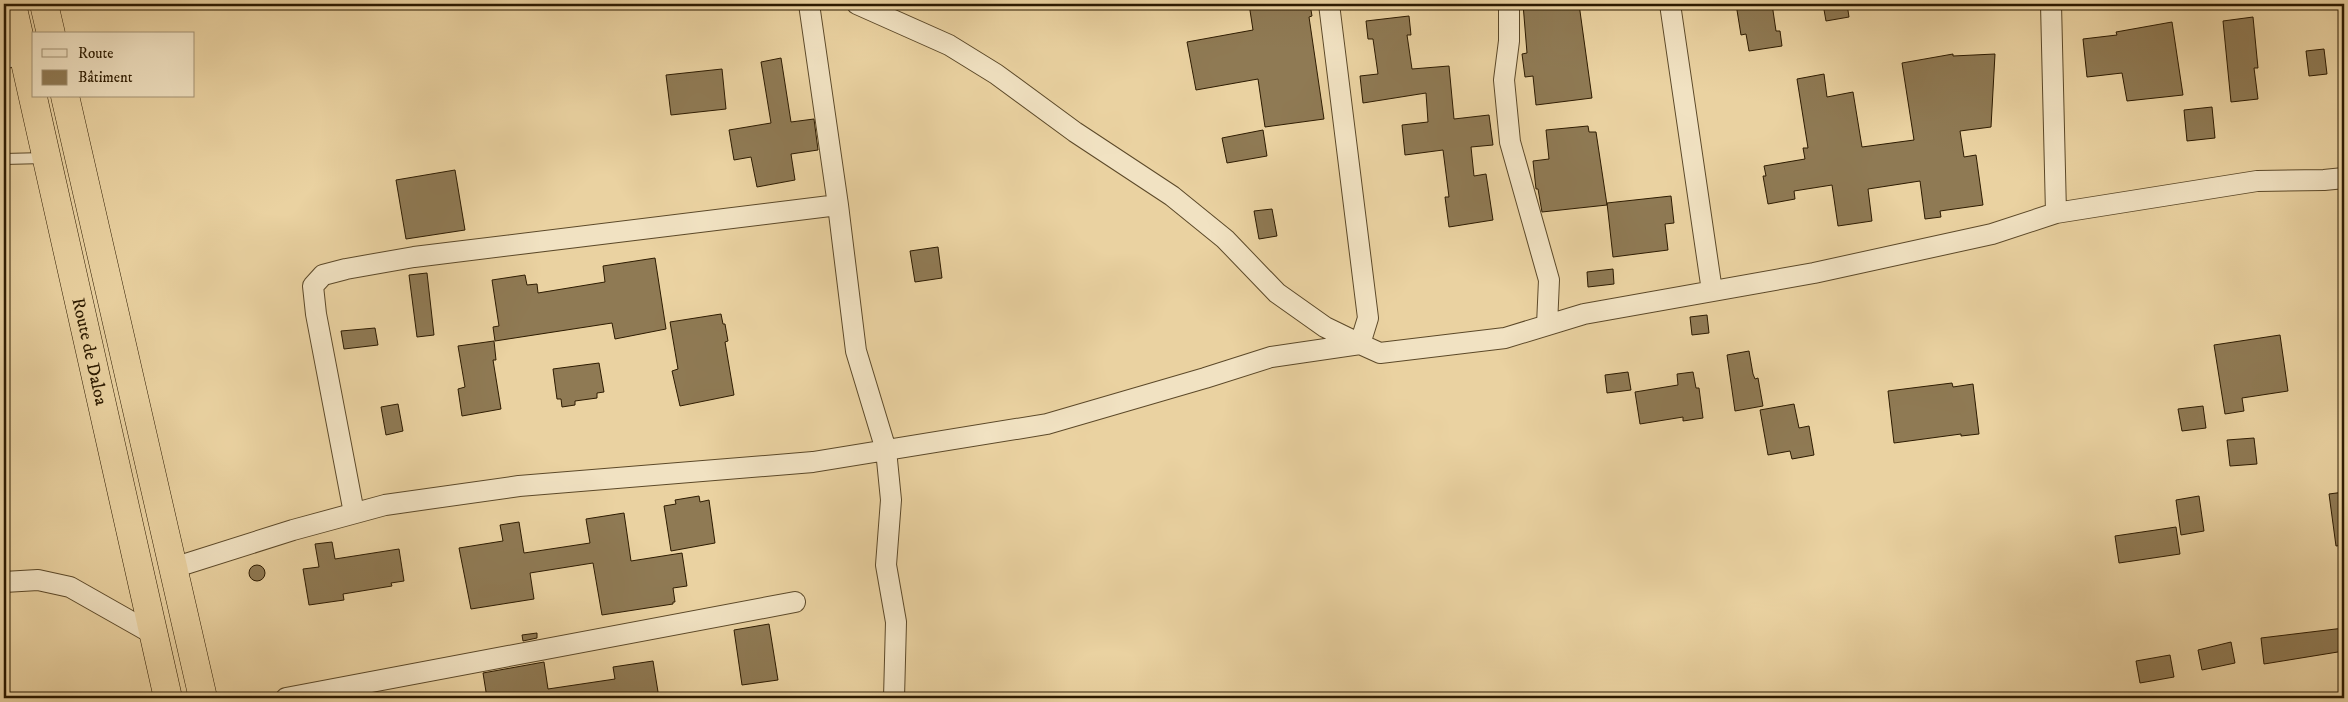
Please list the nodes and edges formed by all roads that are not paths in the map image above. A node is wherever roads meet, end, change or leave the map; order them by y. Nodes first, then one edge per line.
1 (12, 4) edge
2 (44, 4) edge
3 (809, 4) edge
4 (857, 4) edge
5 (1329, 4) edge
6 (1509, 4) edge
7 (1670, 4) edge
8 (2051, 4) edge
9 (4, 6) edge
10 (51, 32) edge
11 (16, 52) edge
12 (65, 98) edge
13 (46, 158) junction
14 (4, 159) edge
15 (2344, 178) edge
16 (838, 205) junction
17 (2056, 213) junction
18 (1712, 291) junction
19 (1547, 325) junction
20 (1360, 344) junction
21 (886, 450) junction
22 (354, 514) junction
23 (172, 568) junction
24 (4, 582) edge
25 (795, 602) dead end
26 (153, 634) junction
27 (168, 698) edge
28 (203, 698) edge
29 (286, 698) edge
30 (894, 698) edge

1 - 11 highway, Route de Daloa
2 - 10 highway
3 - 16 street
4 - 20 street
5 - 20 street
6 - 19 street
7 - 18 street
8 - 17 street
9 - 11 highway
11 - 13 highway, Route de Daloa
12 - 23 highway, Route de Daloa
13 - 14 lane
13 - 26 highway, Route de Daloa
15 - 17 street
16 - 21 street
16 - 22 street
17 - 18 street
18 - 19 street
19 - 20 street
20 - 21 street
21 - 22 street
21 - 30 street
22 - 23 street
23 - 28 highway, Route de Daloa
24 - 26 street
25 - 29 street
26 - 27 highway, Route de Daloa

